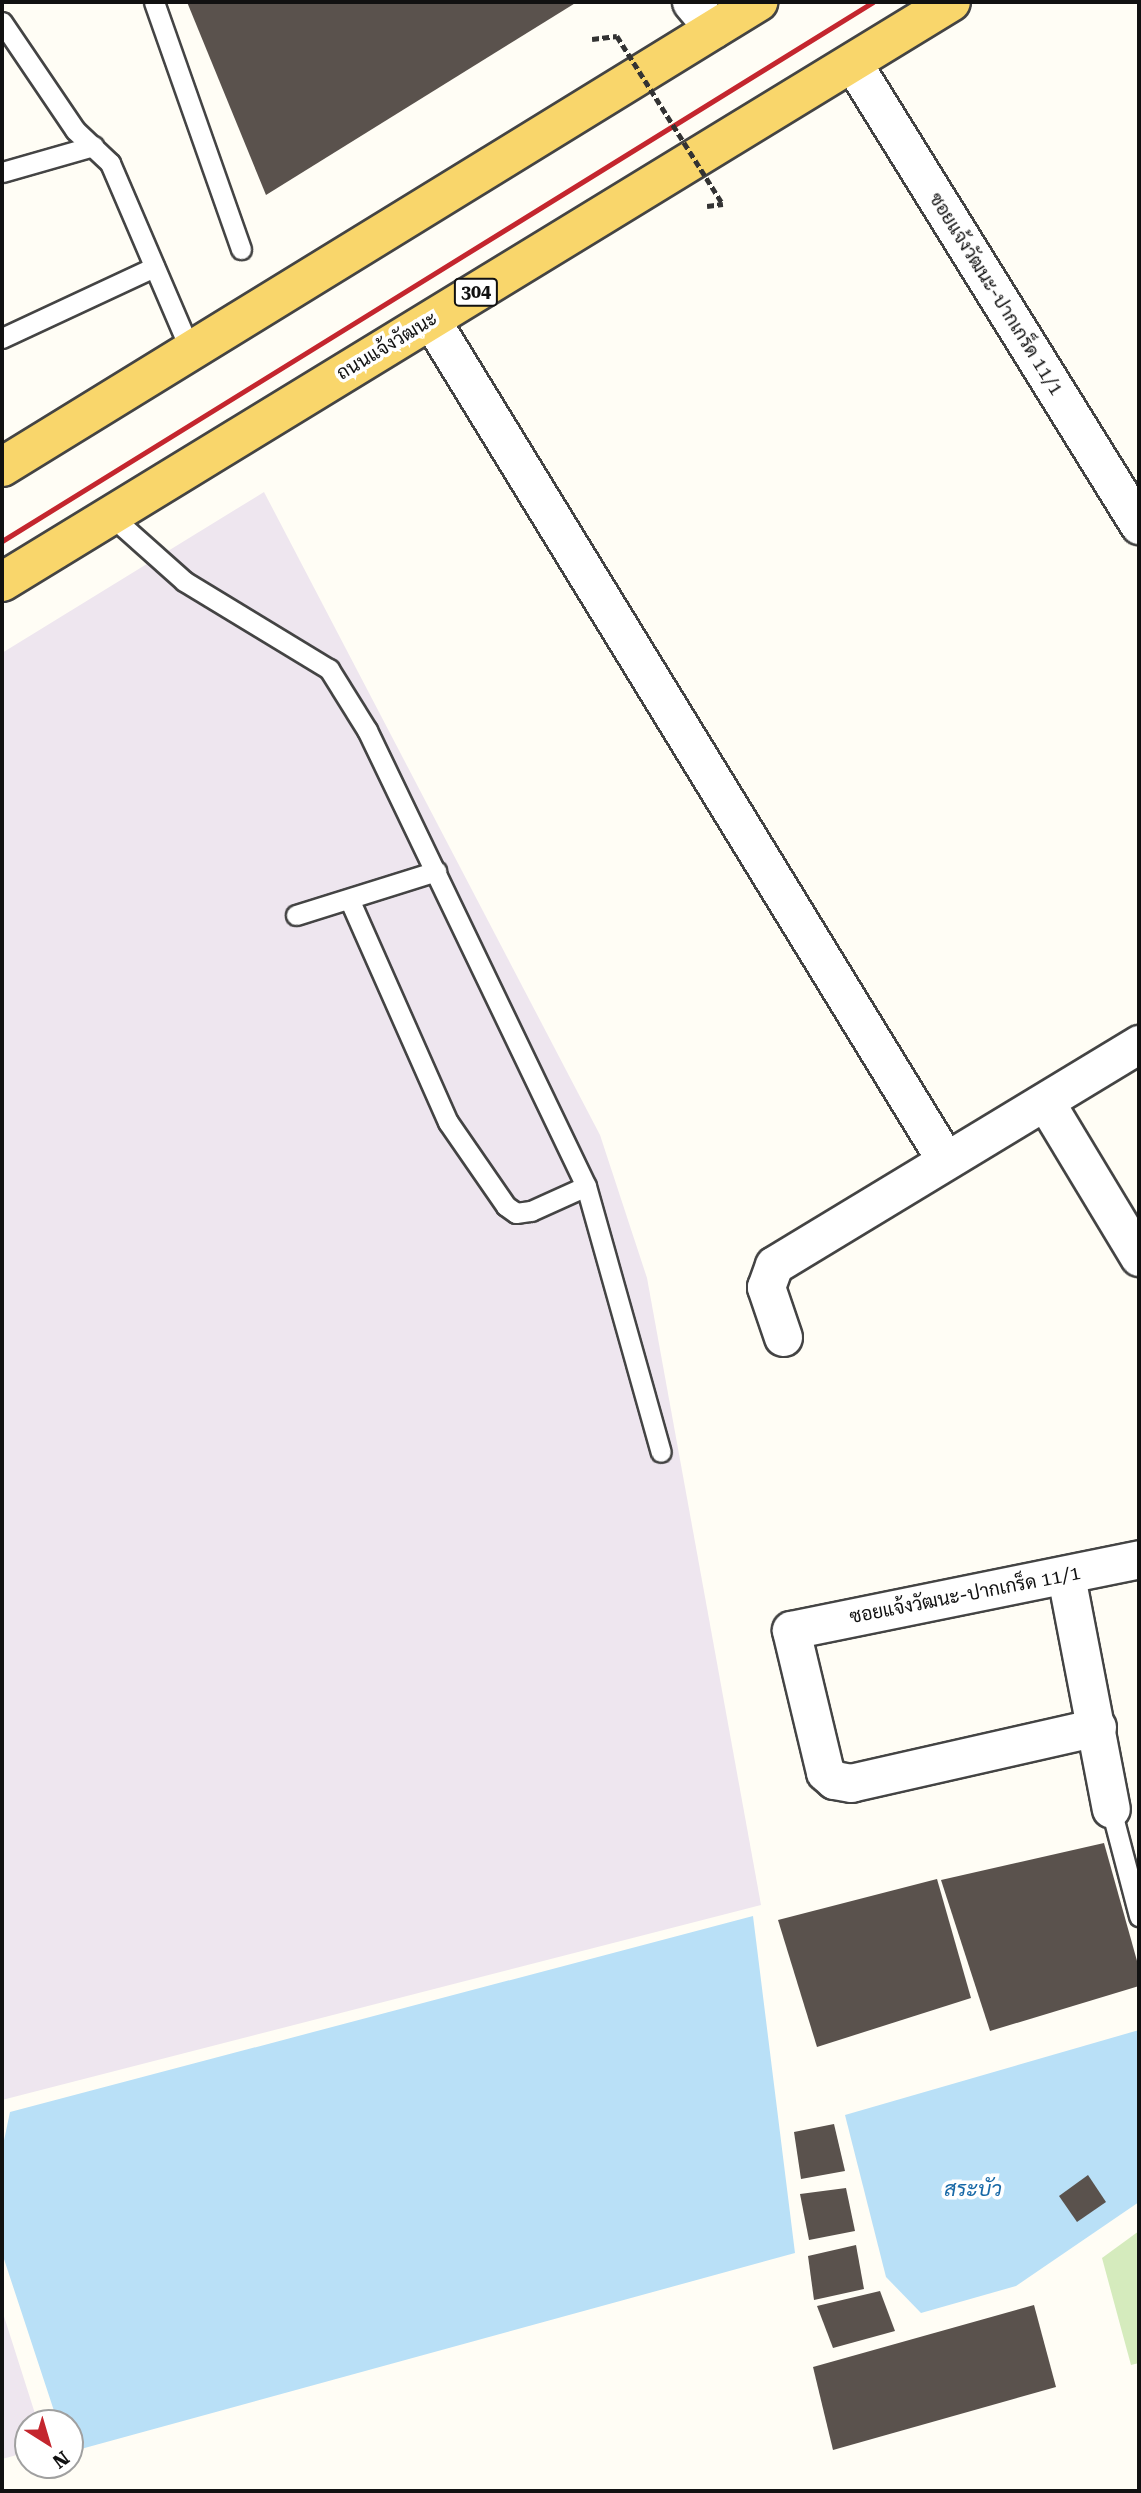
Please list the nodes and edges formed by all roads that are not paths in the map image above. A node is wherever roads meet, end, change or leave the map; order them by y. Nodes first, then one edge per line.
1 (154, 2) edge
2 (758, 2) edge
3 (951, 2) edge
4 (703, 15) edge
5 (2, 22) edge
6 (852, 62) junction
7 (93, 146) junction
8 (2, 172) edge
9 (241, 249) dead end
10 (154, 267) junction
11 (431, 320) junction
12 (2, 338) edge
13 (191, 352) junction
14 (3, 462) edge
15 (110, 515) junction
16 (1139, 526) edge
17 (2, 582) edge
18 (436, 871) junction
19 (350, 901) junction
20 (296, 915) dead end
21 (1139, 1044) edge
22 (1046, 1103) junction
23 (945, 1159) junction
24 (586, 1186) junction
25 (1139, 1257) edge
26 (783, 1337) dead end
27 (661, 1452) dead end
28 (1139, 1559) edge
29 (1066, 1576) junction
30 (1097, 1727) junction
31 (1111, 1809) joint
32 (1139, 1916) edge

1 - 9 lane
2 - 4 main road
3 - 6 main road, ถนนแจ้งวัฒนะ / 304
4 - 13 main road
5 - 7 lane
6 - 11 main road, ถนนแจ้งวัฒนะ / 304
6 - 16 street, ซอยแจ้งวัฒนะ-ปากเกร็ด 11/1
7 - 8 lane
7 - 10 lane
10 - 12 lane
10 - 13 lane
11 - 15 main road, ถนนแจ้งวัฒนะ / 304
11 - 23 street
13 - 14 main road
15 - 17 main road, ถนนแจ้งวัฒนะ / 304
15 - 18 lane
18 - 19 lane
18 - 24 lane
19 - 20 lane
19 - 24 lane
21 - 22 street
22 - 23 street
22 - 25 street
23 - 26 street
24 - 27 lane
28 - 29 street, ซอยแจ้งวัฒนะ-ปากเกร็ด 11/1
29 - 30 street
29 - 30 street, ซอยแจ้งวัฒนะ-ปากเกร็ด 11/1
30 - 31 street
31 - 32 lane

